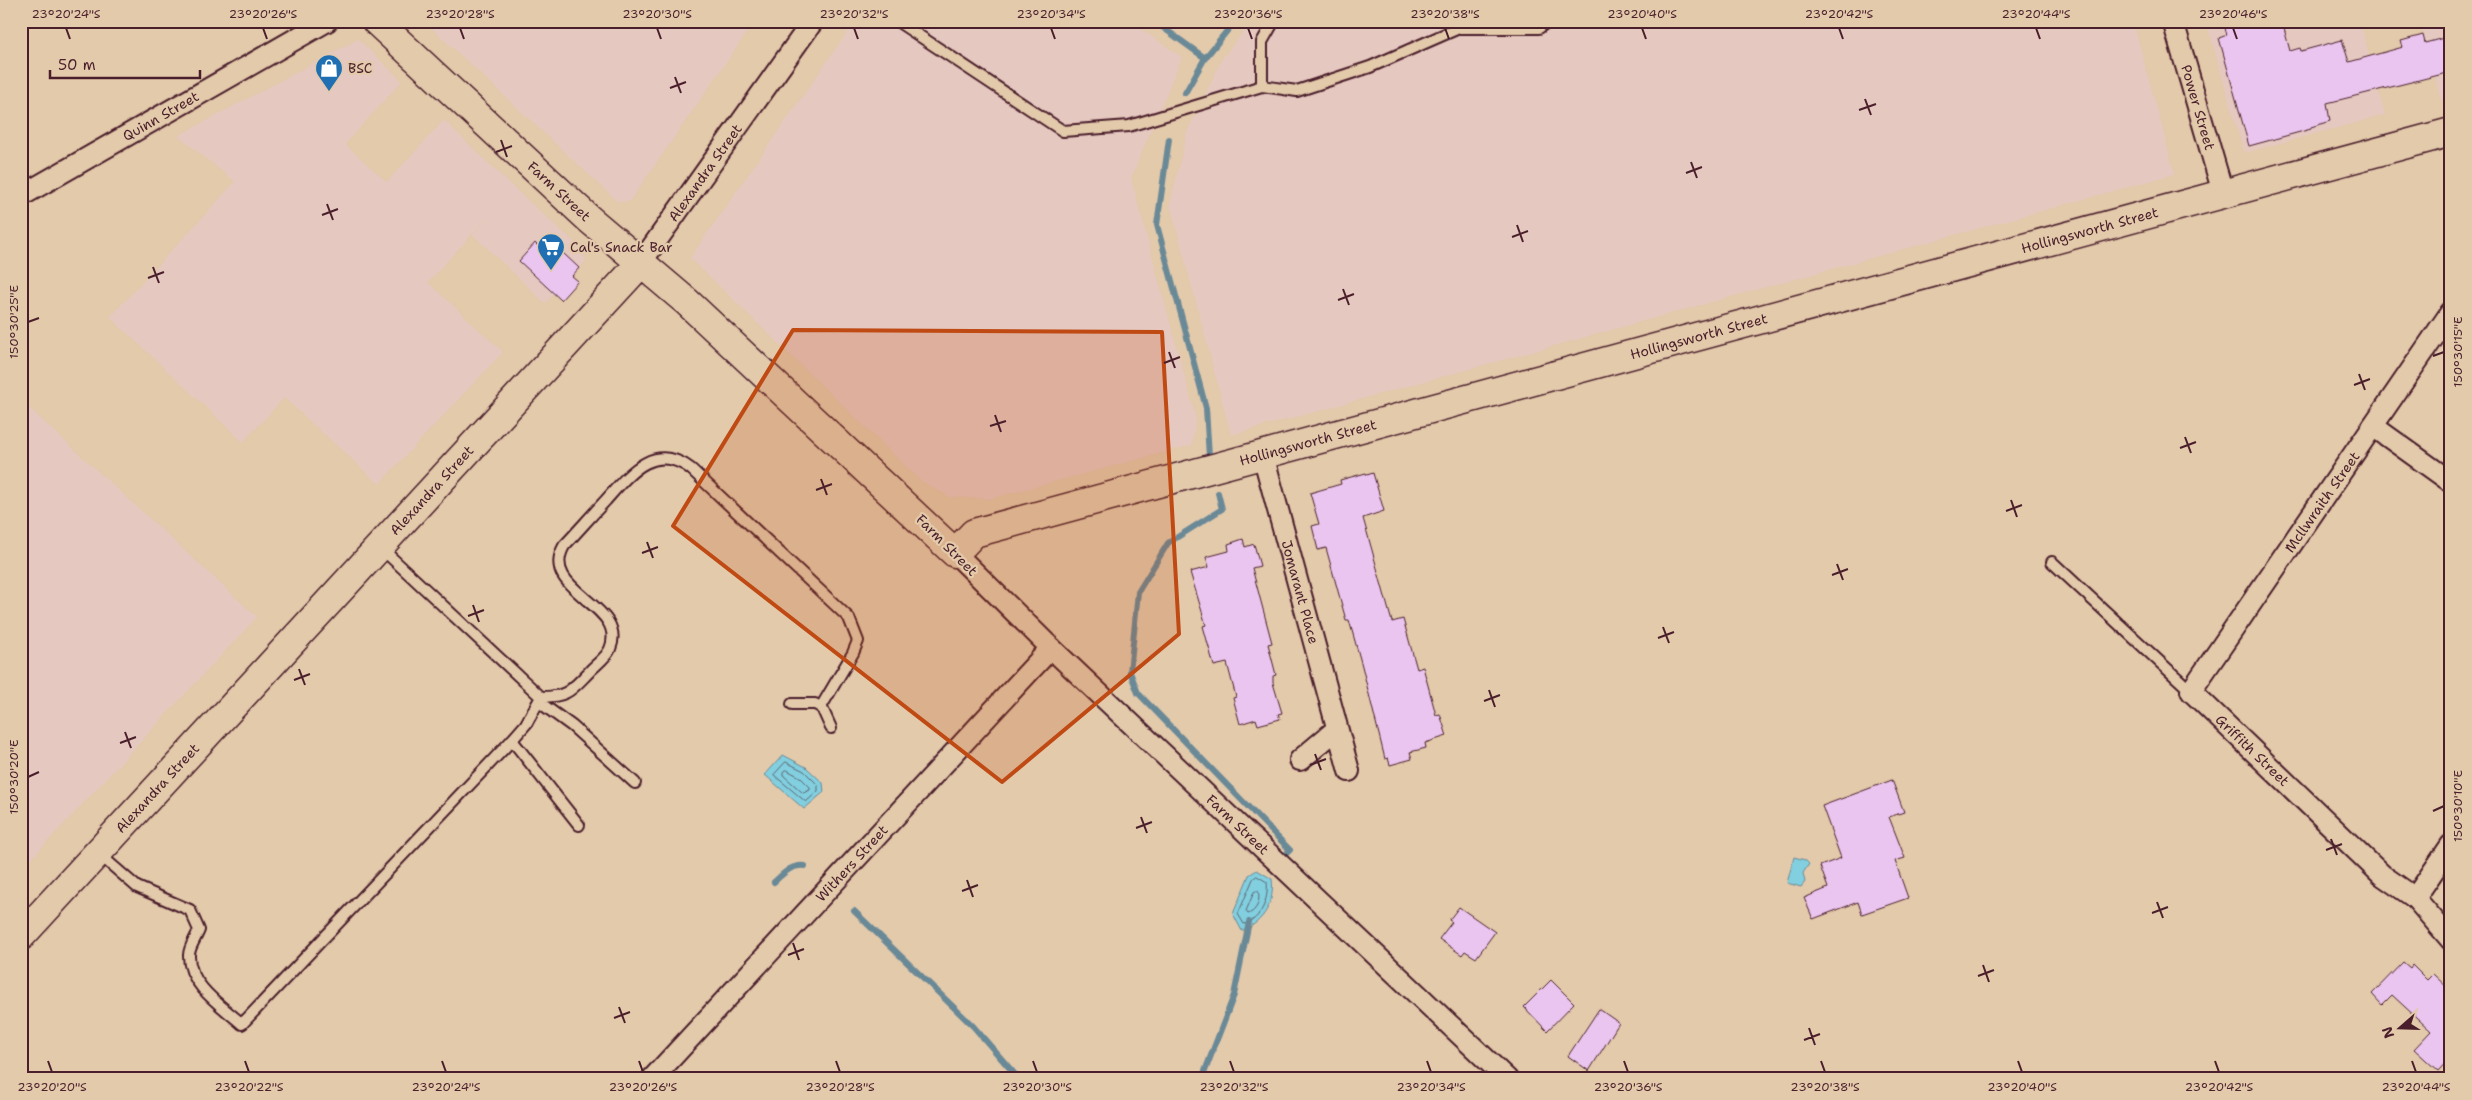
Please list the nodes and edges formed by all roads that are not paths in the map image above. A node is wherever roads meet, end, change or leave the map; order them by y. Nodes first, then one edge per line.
1 (327, 21) edge
2 (813, 21) edge
3 (897, 21) edge
4 (1274, 21) edge
5 (1548, 21) edge
6 (2173, 21) edge
7 (385, 24) edge
8 (1262, 86) junction
9 (2451, 132) edge
10 (2223, 194) junction
11 (21, 196) edge
12 (640, 264) junction
13 (2451, 312) edge
14 (2373, 426) junction
15 (1263, 455) junction
16 (2451, 482) edge
17 (380, 548) junction
18 (955, 553) junction
19 (2052, 562) dead end
20 (1051, 648) junction
21 (2192, 691) junction
22 (540, 699) junction
23 (792, 704) dead end
24 (821, 707) junction
25 (831, 728) dead end
26 (1337, 729) junction
27 (512, 740) junction
28 (1300, 760) dead end
29 (1349, 772) dead end
30 (635, 784) dead end
31 (579, 825) dead end
32 (2451, 845) edge
33 (99, 853) junction
34 (2414, 898) junction
35 (21, 936) edge
36 (2451, 940) edge
37 (652, 1079) edge
38 (1507, 1079) edge

1 - 11 street, Quinn Street
2 - 12 street, Alexandra Street
3 - 8 lane
4 - 8 lane
5 - 8 lane
6 - 10 street, Power Street
7 - 12 street, Farm Street
9 - 10 street, Hollingsworth Street
10 - 15 street, Hollingsworth Street
12 - 17 street, Alexandra Street
12 - 18 street, Farm Street
13 - 14 street, Mcllwraith Street
14 - 16 street
14 - 21 street, Mcllwraith Street
15 - 18 street, Hollingsworth Street
15 - 26 street, Jomarant Place
17 - 22 lane
17 - 33 street, Alexandra Street
18 - 20 street, Farm Street
19 - 21 lane, Griffith Street
20 - 37 street, Withers Street
20 - 38 street, Farm Street
21 - 34 street, Griffith Street
22 - 24 lane
22 - 27 lane
22 - 30 lane
23 - 24 lane
24 - 25 lane
26 - 28 street
26 - 29 street, Jomarant Place
27 - 31 lane
27 - 33 lane
32 - 34 street
33 - 35 street, Alexandra Street
34 - 36 street, Griffith Street

